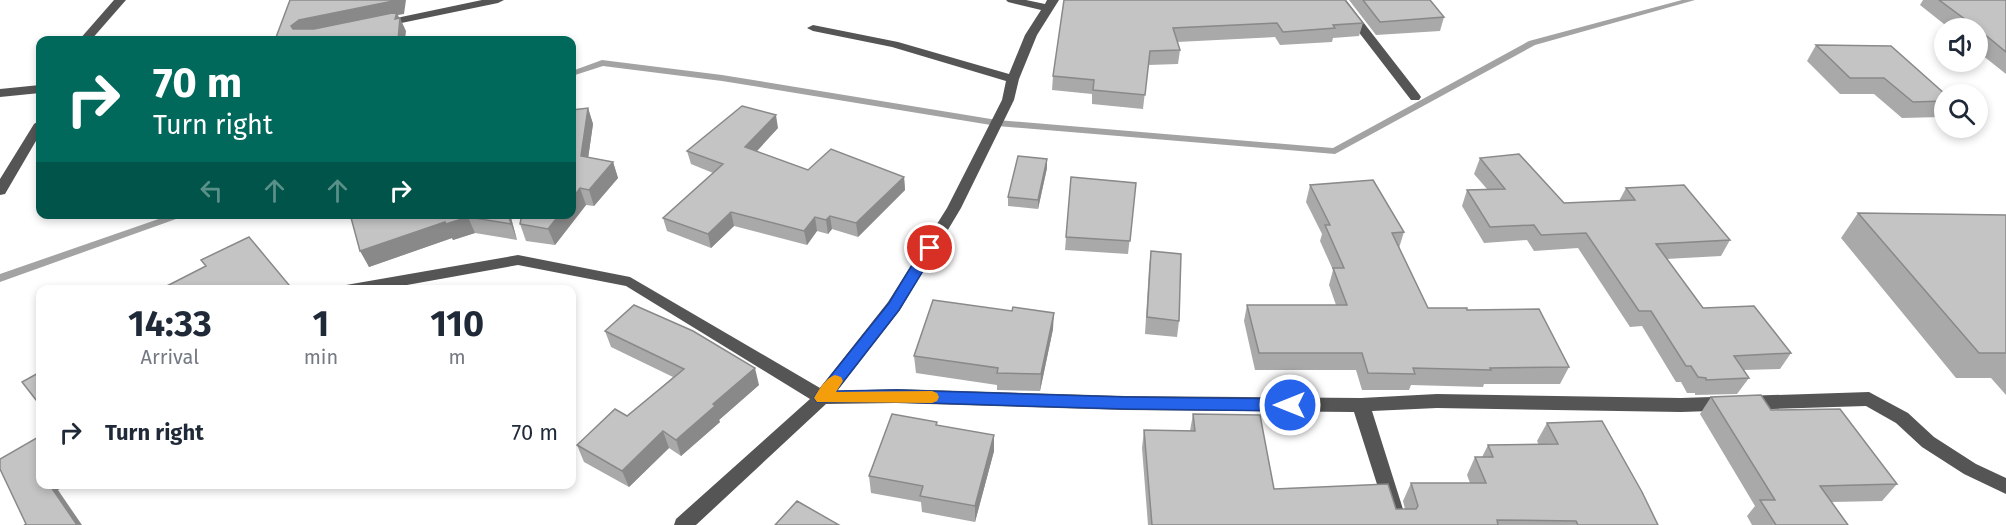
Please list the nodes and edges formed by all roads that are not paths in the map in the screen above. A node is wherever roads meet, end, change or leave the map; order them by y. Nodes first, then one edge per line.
1 (120, 0) edge
2 (498, 0) edge
3 (1012, 0) edge
4 (1340, 0) edge
5 (1050, 4) edge
6 (370, 27) edge
7 (813, 28) dead end
8 (88, 36) edge
9 (1013, 79) junction
10 (36, 89) edge
11 (0, 93) edge
12 (1415, 97) dead end
13 (36, 131) edge
14 (0, 191) edge
15 (375, 285) edge
16 (822, 398) junction
17 (1360, 405) junction
18 (2006, 486) edge
19 (683, 525) edge
20 (1399, 525) edge

1 - 8 street
2 - 6 street
3 - 5 street
4 - 12 street
5 - 9 street
7 - 9 street
9 - 16 street
10 - 11 street
13 - 14 street
15 - 16 street
16 - 17 street
16 - 19 street
17 - 18 street
17 - 20 street

